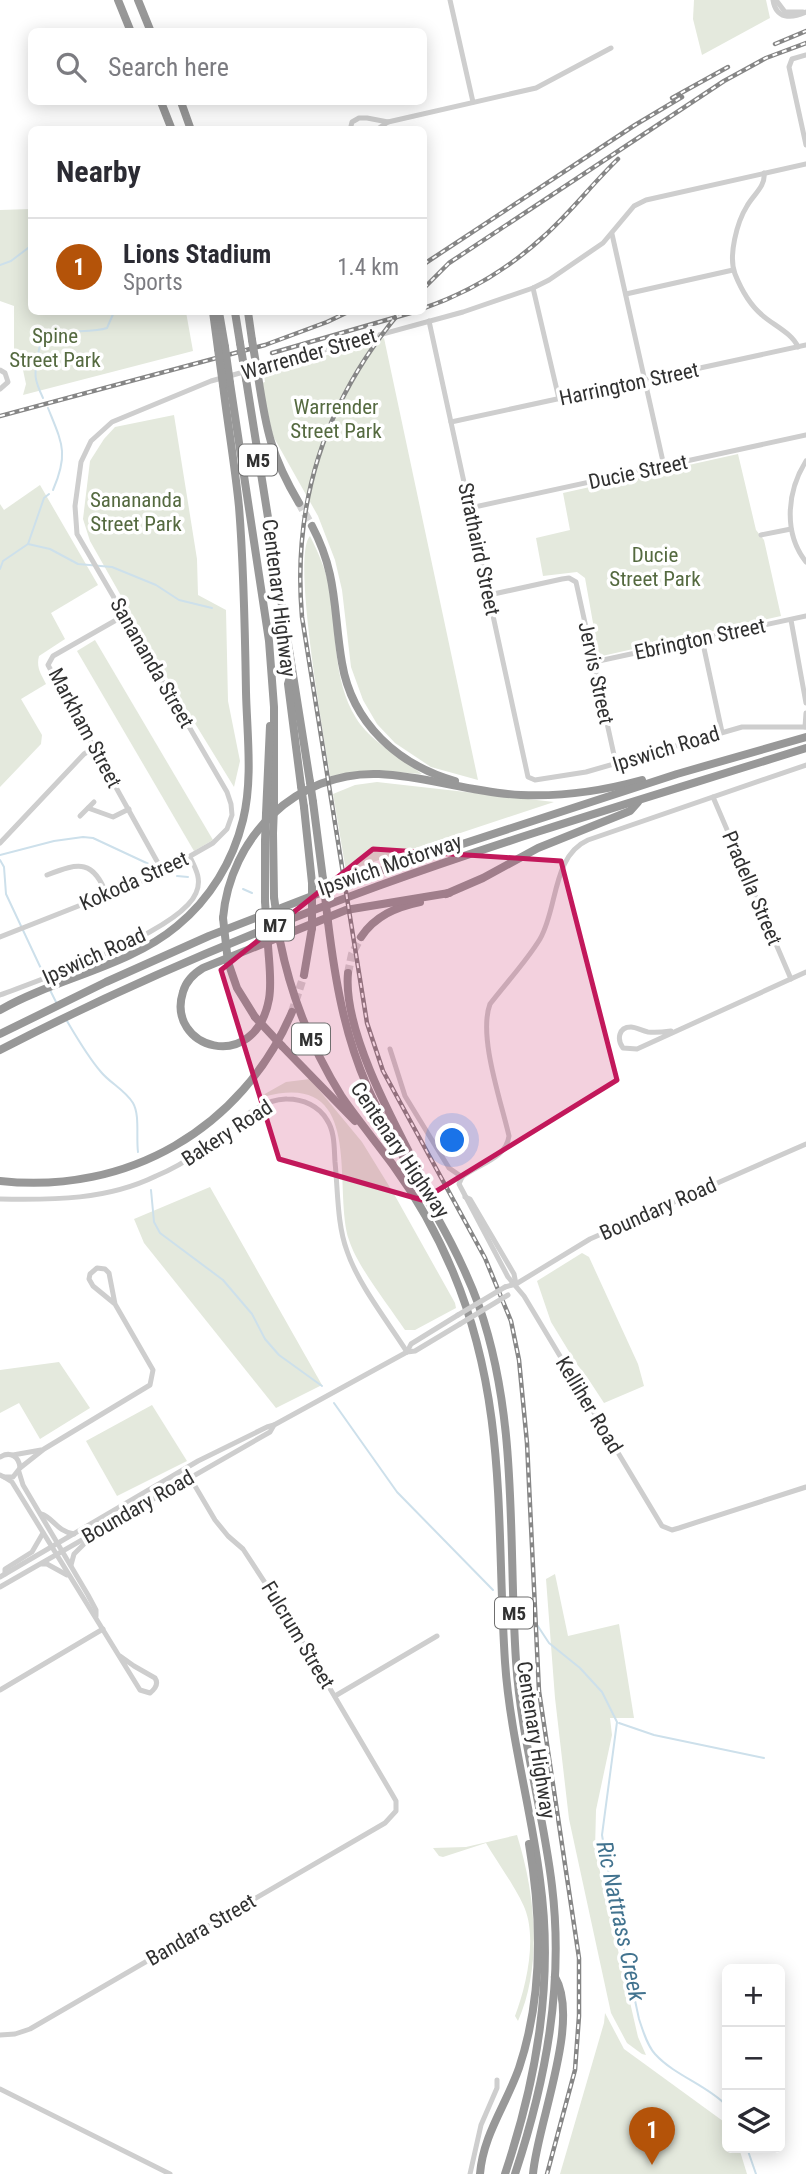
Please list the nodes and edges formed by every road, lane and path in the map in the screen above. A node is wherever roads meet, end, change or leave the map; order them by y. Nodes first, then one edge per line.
1 (118, 0) edge
2 (138, 0) edge
3 (450, 0) edge
4 (775, 0) edge
5 (787, 14) dead end
6 (129, 28) edge
7 (149, 28) edge
8 (611, 48) dead end
9 (806, 55) edge
10 (473, 102) junction
11 (162, 105) edge
12 (182, 105) edge
13 (388, 122) junction
14 (170, 126) edge
15 (190, 126) edge
16 (352, 126) edge
17 (382, 126) edge
18 (806, 141) edge
19 (806, 164) edge
20 (764, 173) junction
21 (612, 234) junction
22 (733, 270) junction
23 (533, 288) junction
24 (626, 294) junction
25 (214, 315) edge
26 (219, 315) edge
27 (235, 315) edge
28 (249, 315) edge
29 (429, 321) junction
30 (806, 345) edge
31 (798, 347) junction
32 (221, 348) junction
33 (0, 370) edge
34 (645, 381) junction
35 (227, 384) junction
36 (0, 389) edge
37 (559, 399) junction
38 (452, 422) junction
39 (806, 435) edge
40 (806, 461) edge
41 (664, 466) junction
42 (299, 503) tunnel mouth
43 (470, 508) junction
44 (312, 526) tunnel mouth
45 (791, 529) junction
46 (77, 534) joint
47 (761, 535) dead end
48 (806, 562) edge
49 (489, 595) junction
50 (125, 615) junction
51 (806, 616) edge
52 (791, 620) junction
53 (702, 639) junction
54 (594, 662) junction
55 (806, 703) edge
56 (274, 706) junction
57 (806, 713) edge
58 (806, 727) edge
59 (722, 732) junction
60 (806, 737) edge
61 (94, 748) junction
62 (806, 748) edge
63 (616, 764) junction
64 (806, 765) edge
65 (677, 774) junction
66 (528, 777) joint
67 (305, 784) junction
68 (470, 788) junction
69 (227, 792) joint
70 (713, 797) junction
71 (640, 800) junction
72 (94, 802) dead end
73 (88, 808) junction
74 (129, 809) junction
75 (80, 816) dead end
76 (0, 843) edge
77 (188, 858) junction
78 (163, 872) junction
79 (47, 875) dead end
80 (449, 893) junction
81 (107, 895) junction
82 (0, 937) edge
83 (361, 937) tunnel mouth
84 (806, 972) edge
85 (348, 973) tunnel mouth
86 (304, 975) tunnel mouth
87 (57, 978) junction
88 (791, 979) junction
89 (35, 987) junction
90 (0, 995) edge
91 (0, 1010) edge
92 (292, 1012) tunnel mouth
93 (671, 1031) junction
94 (0, 1034) edge
95 (390, 1049) dead end
96 (0, 1050) edge
97 (364, 1126) junction
98 (806, 1144) edge
99 (462, 1177) junction
100 (0, 1181) edge
101 (0, 1199) edge
102 (453, 1245) junction
103 (516, 1284) junction
104 (115, 1304) junction
105 (407, 1352) junction
106 (274, 1426) junction
107 (2, 1448) dead end
108 (44, 1449) junction
109 (11, 1455) junction
110 (0, 1457) edge
111 (185, 1469) junction
112 (19, 1470) junction
113 (2, 1476) edge
114 (189, 1476) junction
115 (806, 1487) edge
116 (40, 1514) junction
117 (43, 1533) junction
118 (74, 1534) junction
119 (88, 1536) junction
120 (58, 1544) junction
121 (52, 1548) junction
122 (62, 1551) junction
123 (55, 1555) junction
124 (39, 1564) junction
125 (71, 1565) junction
126 (67, 1575) junction
127 (3, 1576) edge
128 (0, 1587) edge
129 (96, 1616) junction
130 (103, 1629) junction
131 (437, 1636) dead end
132 (120, 1656) junction
133 (0, 1690) edge
134 (335, 1696) junction
135 (517, 1755) junction
136 (396, 1811) joint
137 (555, 1977) junction
138 (0, 2035) edge
139 (497, 2080) dead end
140 (0, 2089) edge
141 (170, 2174) edge
142 (470, 2174) edge
143 (480, 2174) edge
144 (505, 2174) edge
145 (515, 2174) edge
146 (533, 2174) edge

1 - 6 highway
2 - 7 highway
3 - 10 street
4 - 5 street
8 - 10 street
9 - 18 street
10 - 13 street
11 - 14 highway
12 - 15 highway
13 - 16 street
13 - 17 street
19 - 20 street, Warrender Street
20 - 21 street, Warrender Street
20 - 22 street
21 - 23 street, Warrender Street
21 - 24 street
22 - 24 street
22 - 31 street
23 - 29 street, Warrender Street
23 - 37 street
24 - 34 street
25 - 32 highway
26 - 32 highway, Centenary Highway / M5
27 - 67 highway, Centenary Highway / M5, bridge
28 - 42 highway, bridge
29 - 38 street, Strathaird Street
29 - 46 street, Warrender Street
30 - 31 street, Harrington Street
31 - 34 street, Harrington Street
32 - 35 highway, Centenary Highway / M5, bridge
33 - 36 street
34 - 37 street, Harrington Street
34 - 41 street
35 - 56 highway, Centenary Highway / M5
35 - 87 highway
37 - 38 street, Harrington Street
38 - 43 street, Strathaird Street
39 - 41 street, Ducie Street
40 - 45 street
41 - 43 street, Ducie Street
43 - 49 street, Strathaird Street
44 - 68 highway
45 - 47 street
45 - 48 street
46 - 50 street, Sanananda Street
49 - 54 street, Jervis Street
49 - 66 street, Strathaird Street
50 - 61 street, Markham Street
50 - 69 street, Sanananda Street
51 - 52 street, Ebrington Street
52 - 53 street, Ebrington Street
52 - 55 street
53 - 54 street, Ebrington Street
53 - 59 street
54 - 63 street, Jervis Street
56 - 80 highway, bridge
56 - 97 highway, Centenary Highway / M5, bridge
57 - 58 street
58 - 59 street, Ipswich Road
59 - 63 street, Ipswich Road
60 - 65 highway, Ipswich Motorway / M7
61 - 74 street, Markham Street
61 - 76 street
62 - 71 highway, Ipswich Motorway / M7
63 - 66 street, Ipswich Road
64 - 70 street
65 - 68 highway
65 - 94 highway, Ipswich Motorway / M7
67 - 86 highway, bridge
67 - 102 highway, Centenary Highway / M5, bridge
68 - 97 highway, bridge
69 - 77 street, Kokoda Street
70 - 88 street, Pradella Street
70 - 99 street
71 - 80 highway
71 - 96 highway, Ipswich Motorway / M7
72 - 73 street
73 - 74 street
73 - 75 street
74 - 78 street, Markham Street
77 - 78 street, Kokoda Street
77 - 87 street, Ipswich Road
78 - 81 street, Kokoda Street
79 - 81 street
80 - 83 highway
81 - 82 street, Kokoda Street
84 - 88 street
85 - 102 highway
87 - 89 highway
88 - 93 street
89 - 90 street, Ipswich Road
89 - 91 highway
92 - 100 highway
93 - 93 street
95 - 99 street
97 - 135 highway, Centenary Highway / M5
98 - 103 street, Boundary Road
99 - 103 street, Kelliher Road
101 - 105 street, Bakery Road
102 - 137 highway, Centenary Highway / M5
103 - 105 street, Boundary Road, bridge
103 - 105 street, Boundary Road, bridge
103 - 115 street, Kelliher Road
104 - 104 street
104 - 108 street
105 - 106 street, Boundary Road
106 - 111 street, Boundary Road
106 - 114 street, Boundary Road
107 - 109 street
108 - 109 street
108 - 112 street
109 - 110 street
109 - 112 street
111 - 114 street, Fulcrum Street
111 - 118 street, Boundary Road
112 - 113 street
112 - 116 street
113 - 117 street
114 - 119 street, Boundary Road
114 - 134 street, Fulcrum Street
116 - 118 street
116 - 120 street
117 - 121 street
117 - 127 street
118 - 120 street, Boundary Road
119 - 122 street, Boundary Road
119 - 125 street
120 - 121 street, Boundary Road
120 - 122 street
121 - 123 street
121 - 127 street, Boundary Road
122 - 123 street, Boundary Road
122 - 125 street
123 - 124 street, Boundary Road
123 - 126 street
124 - 126 street
124 - 128 street, Boundary Road
125 - 129 street
126 - 129 street
129 - 130 street
130 - 132 street
130 - 133 street
131 - 134 street
132 - 132 street
134 - 136 street, Fulcrum Street
135 - 143 highway
135 - 144 highway, Centenary Highway / M5
136 - 138 street, Bandara Street
137 - 145 highway, Centenary Highway / M5
137 - 146 highway
139 - 142 street
140 - 141 street

